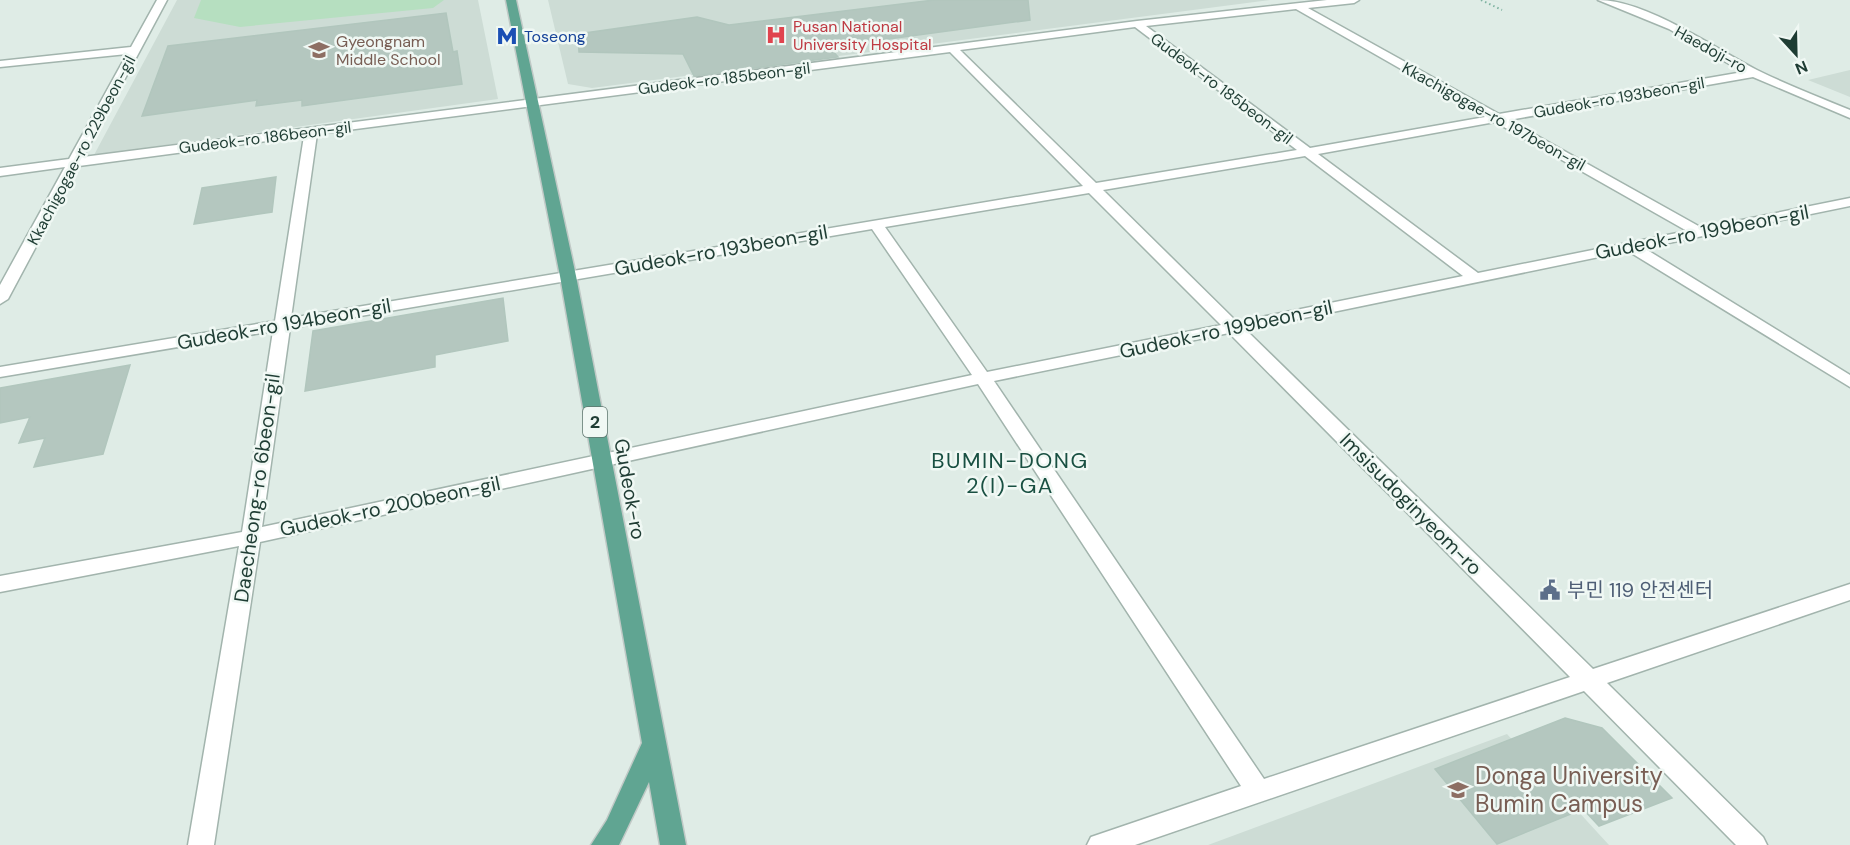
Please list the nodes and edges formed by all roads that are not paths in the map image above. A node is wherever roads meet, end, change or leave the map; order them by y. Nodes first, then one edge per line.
1 (162, 0) edge
2 (511, 0) edge
3 (1354, 0) edge
4 (1603, 0) edge
5 (1291, 3) edge
6 (1137, 24) junction
7 (953, 49) junction
8 (135, 50) junction
9 (0, 64) edge
10 (1754, 73) junction
11 (530, 102) junction
12 (1850, 114) edge
13 (1497, 118) junction
14 (311, 131) junction
15 (1307, 152) junction
16 (74, 162) junction
17 (0, 172) edge
18 (1095, 188) junction
19 (1850, 202) edge
20 (874, 224) junction
21 (1701, 233) junction
22 (1630, 246) junction
23 (568, 276) junction
24 (1475, 278) junction
25 (0, 299) edge
26 (281, 324) junction
27 (1234, 328) junction
28 (0, 372) edge
29 (982, 378) junction
30 (1850, 382) edge
31 (602, 459) junction
32 (251, 537) junction
33 (0, 584) edge
34 (1850, 592) edge
35 (1587, 681) junction
36 (654, 743) junction
37 (1259, 792) junction
38 (1142, 839) edge
39 (201, 845) edge
40 (604, 845) edge
41 (673, 845) edge
42 (1100, 845) edge
43 (1754, 845) edge

1 - 8 street, Kkachigogae-ro 229beon-gil
2 - 11 main road, Gudeok-ro / 2
3 - 5 street, Gudeok-ro 185beon-gil
4 - 10 street, Haedoji-ro
5 - 6 street, Gudeok-ro 185beon-gil
5 - 13 street, Kkachigogae-ro 197beon-gil
6 - 7 street, Gudeok-ro 185beon-gil
6 - 15 street, Gudeok-ro 185beon-gil
7 - 11 street, Gudeok-ro 185beon-gil
7 - 18 street
8 - 9 street
8 - 16 street, Kkachigogae-ro 229beon-gil
10 - 12 street, Haedoji-ro
10 - 13 street, Gudeok-ro 193beon-gil
11 - 14 street, Gudeok-ro 186beon-gil
11 - 23 main road, Gudeok-ro / 2
13 - 15 street, Gudeok-ro 193beon-gil
13 - 21 street, Kkachigogae-ro 197beon-gil
14 - 16 street, Gudeok-ro 186beon-gil
14 - 26 street, Daecheong-ro 6beon-gil
15 - 18 street, Gudeok-ro 193beon-gil
15 - 24 street
16 - 17 street, Gudeok-ro 186beon-gil
16 - 25 street, Kkachigogae-ro 229beon-gil
18 - 20 street, Gudeok-ro 193beon-gil
18 - 27 street
19 - 21 street, Gudeok-ro 199beon-gil
20 - 23 street, Gudeok-ro 193beon-gil
20 - 29 street
21 - 22 street, Gudeok-ro 199beon-gil
22 - 24 street, Gudeok-ro 199beon-gil
22 - 30 street
23 - 26 street, Gudeok-ro 194beon-gil
23 - 31 main road, Gudeok-ro / 2
24 - 27 street, Gudeok-ro 199beon-gil
26 - 28 street, Gudeok-ro 194beon-gil
26 - 32 street, Daecheong-ro 6beon-gil
27 - 29 street, Gudeok-ro 199beon-gil
27 - 35 street, Imsisudoginyeom-ro
29 - 31 street, Gudeok-ro 199beon-gil
29 - 37 street
31 - 32 street, Gudeok-ro 200beon-gil
31 - 36 main road, Gudeok-ro / 2
32 - 33 street, Gudeok-ro 200beon-gil
32 - 39 street, Daecheong-ro 6beon-gil
34 - 35 street
35 - 37 street
35 - 43 street, Imsisudoginyeom-ro
36 - 40 main road
36 - 41 main road, Gudeok-ro / 2
37 - 38 street
38 - 42 street

